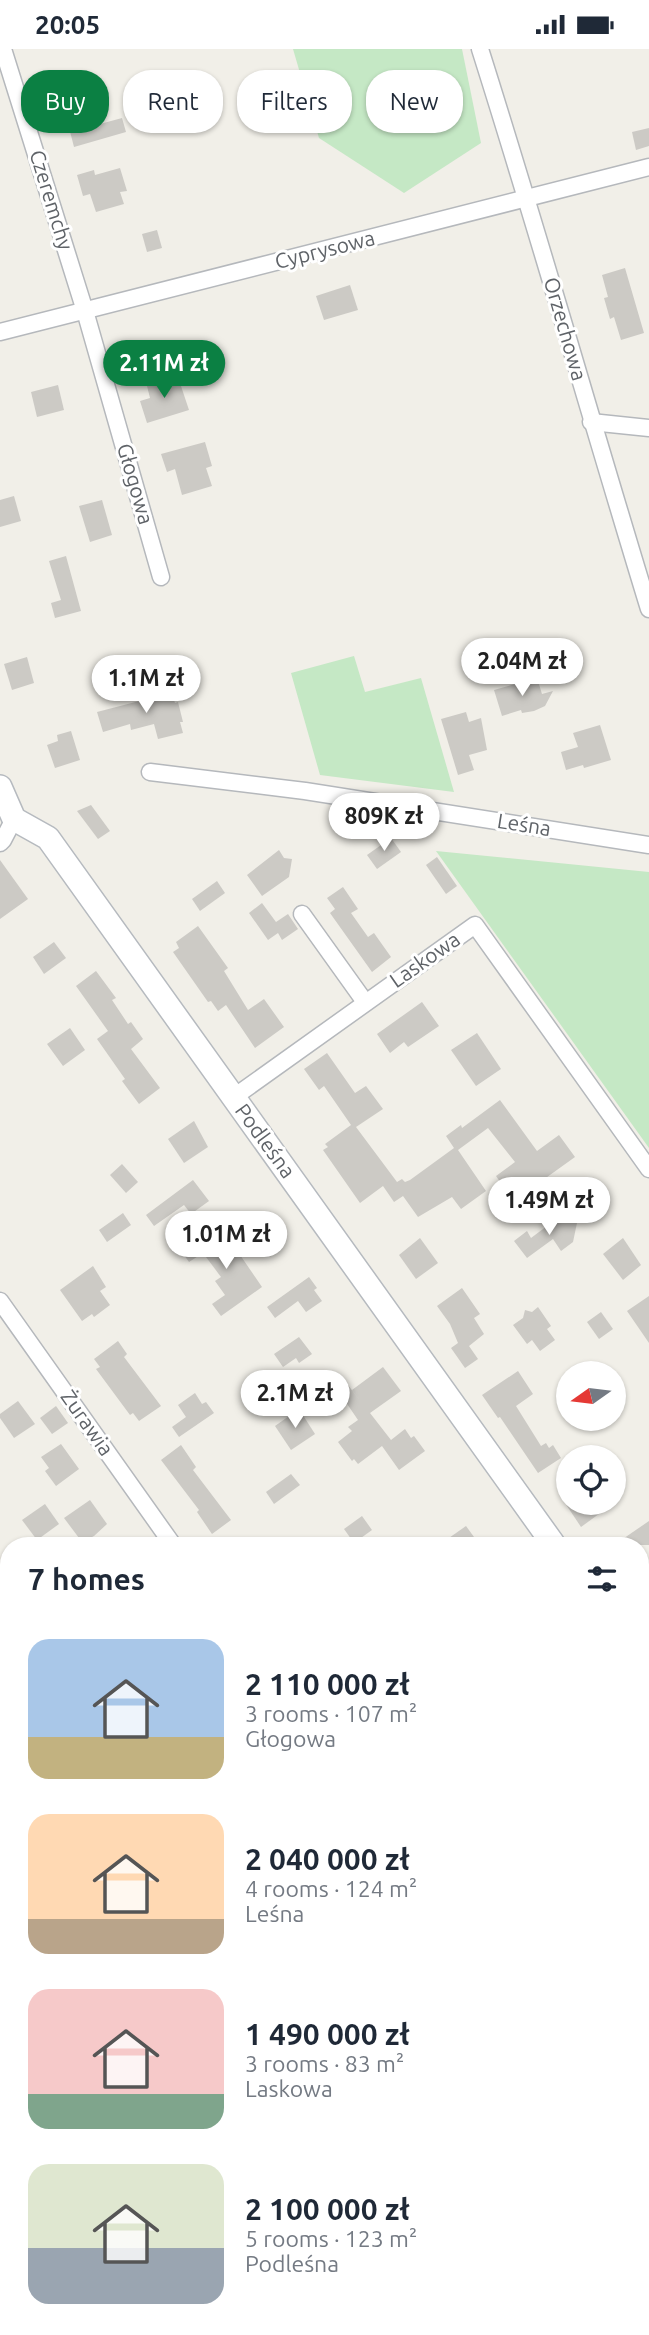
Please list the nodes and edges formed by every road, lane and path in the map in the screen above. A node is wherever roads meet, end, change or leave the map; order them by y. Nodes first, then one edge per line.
1 (3, 49) edge
2 (481, 49) edge
3 (649, 167) edge
4 (528, 199) junction
5 (85, 311) junction
6 (0, 331) edge
7 (592, 422) junction
8 (649, 428) edge
9 (161, 576) dead end
10 (649, 609) edge
11 (150, 772) dead end
12 (0, 787) edge
13 (14, 819) junction
14 (0, 843) edge
15 (649, 845) edge
16 (302, 914) dead end
17 (365, 1002) junction
18 (234, 1097) junction
19 (649, 1169) edge
20 (0, 1301) edge
21 (167, 1537) edge
22 (548, 1537) edge

1 - 5 street, Czeremchy
2 - 4 street, Orzechowa
3 - 4 street, Cyprysowa
4 - 5 street, Cyprysowa
4 - 7 street, Orzechowa
5 - 6 street, Cyprysowa
5 - 9 street, Głogowa
7 - 8 street
7 - 10 street, Orzechowa
11 - 15 street, Leśna
12 - 13 street
13 - 14 street
13 - 18 street, Podleśna
16 - 17 street
17 - 18 street, Laskowa
17 - 19 street, Laskowa
18 - 22 street, Podleśna
20 - 21 street, Żurawia

